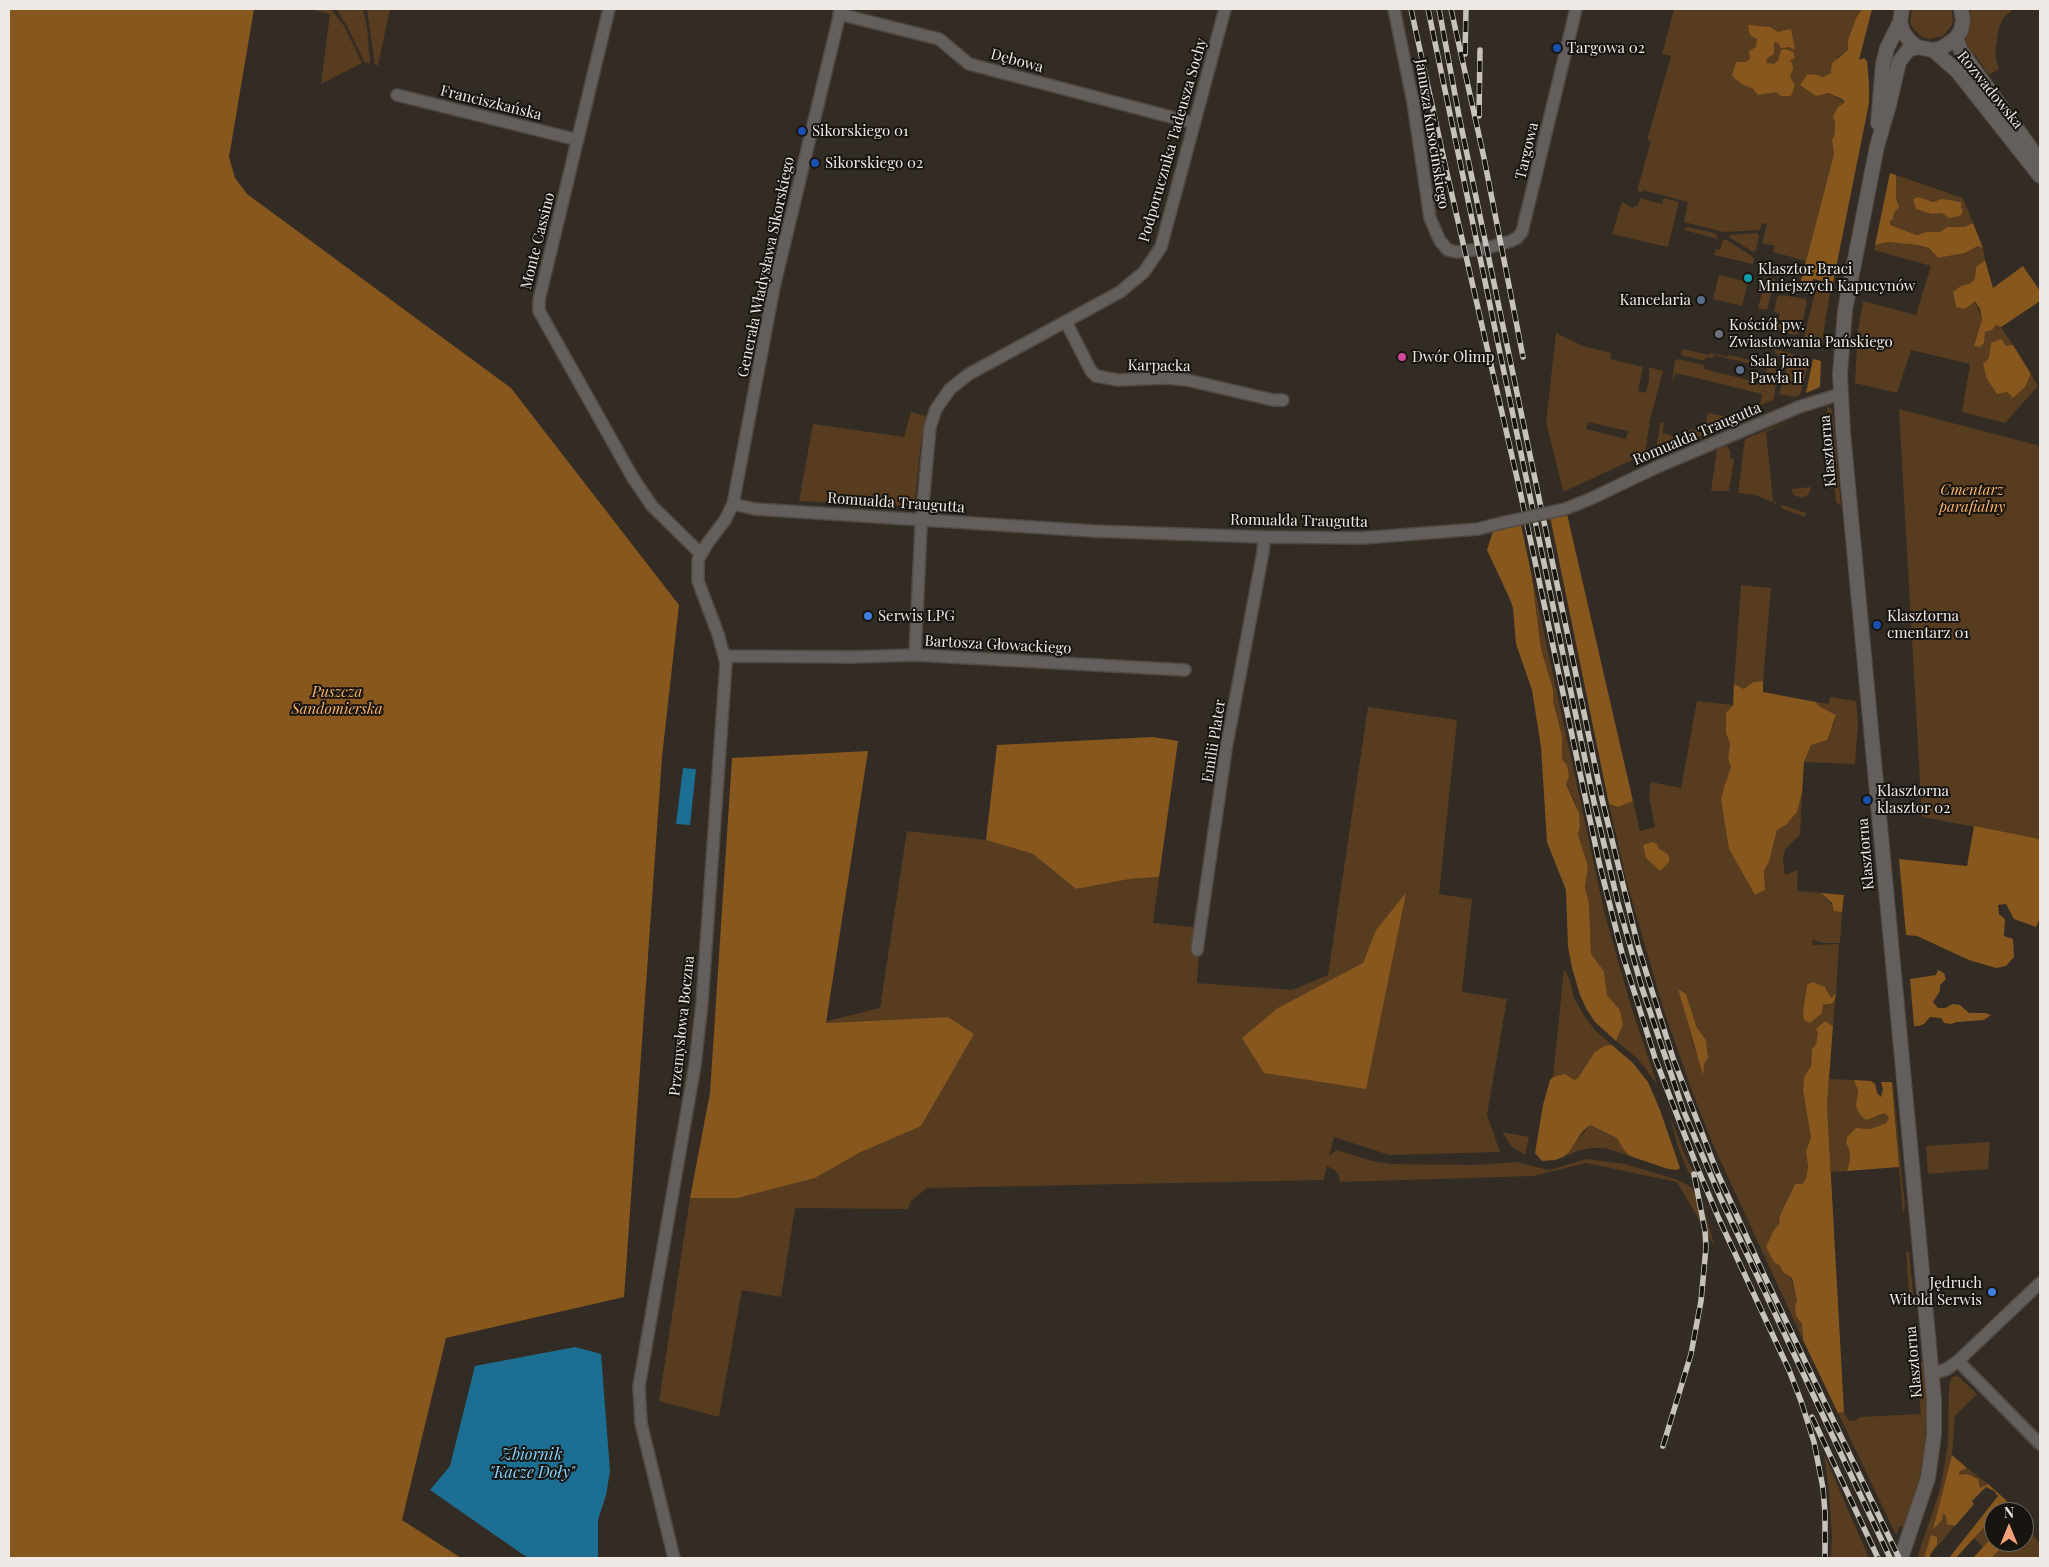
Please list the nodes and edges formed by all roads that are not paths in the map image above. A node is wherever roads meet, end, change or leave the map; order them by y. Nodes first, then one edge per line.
1 (610, 9) edge
2 (1225, 9) edge
3 (1394, 9) edge
4 (1576, 9) edge
5 (1962, 9) edge
6 (840, 11) edge
7 (1901, 16) edge
8 (1956, 38) junction
9 (1917, 47) junction
10 (1933, 50) junction
11 (397, 95) dead end
12 (1194, 123) junction
13 (578, 140) junction
14 (1877, 146) junction
15 (2040, 161) edge
16 (2040, 176) edge
17 (1457, 252) joint
18 (1066, 322) junction
19 (1840, 394) junction
20 (1283, 400) dead end
21 (733, 504) junction
22 (922, 519) junction
23 (1264, 537) junction
24 (701, 554) junction
25 (915, 655) junction
26 (725, 656) junction
27 (1186, 670) dead end
28 (1197, 950) dead end
29 (2040, 1284) edge
30 (1958, 1361) junction
31 (1932, 1374) junction
32 (2040, 1444) edge
33 (674, 1558) edge
34 (1901, 1558) edge

1 - 13 street, Monte Cassino
2 - 12 street, Podporucznika Tadeusza Sochy
3 - 17 street, Janusza Kusocińskiego
4 - 17 street, Targowa
5 - 8 street
6 - 12 street, Dębowa
6 - 21 street, Generała Władysława Sikorskiego
7 - 9 street
7 - 14 street, Klasztorna
8 - 10 street
8 - 15 street, Rozwadowska
9 - 10 street
9 - 14 street, Klasztorna
10 - 16 street, Rozwadowska
11 - 13 street, Franciszkańska
12 - 18 street, Podporucznika Tadeusza Sochy
13 - 24 street, Monte Cassino
14 - 19 street, Klasztorna
18 - 20 street, Karpacka
18 - 22 street, Podporucznika Tadeusza Sochy
19 - 23 street, Romualda Traugutta, bridge
19 - 31 street, Klasztorna
21 - 22 street, Romualda Traugutta
21 - 24 street, Przemysłowa Boczna
22 - 23 street, Romualda Traugutta
22 - 25 street, Bartosza Głowackiego
23 - 28 street, Emilii Plater
24 - 26 street, Przemysłowa Boczna
25 - 26 street
25 - 27 street, Bartosza Głowackiego
26 - 33 street, Przemysłowa Boczna
29 - 30 street
30 - 31 street
30 - 32 street
31 - 34 street, Klasztorna

